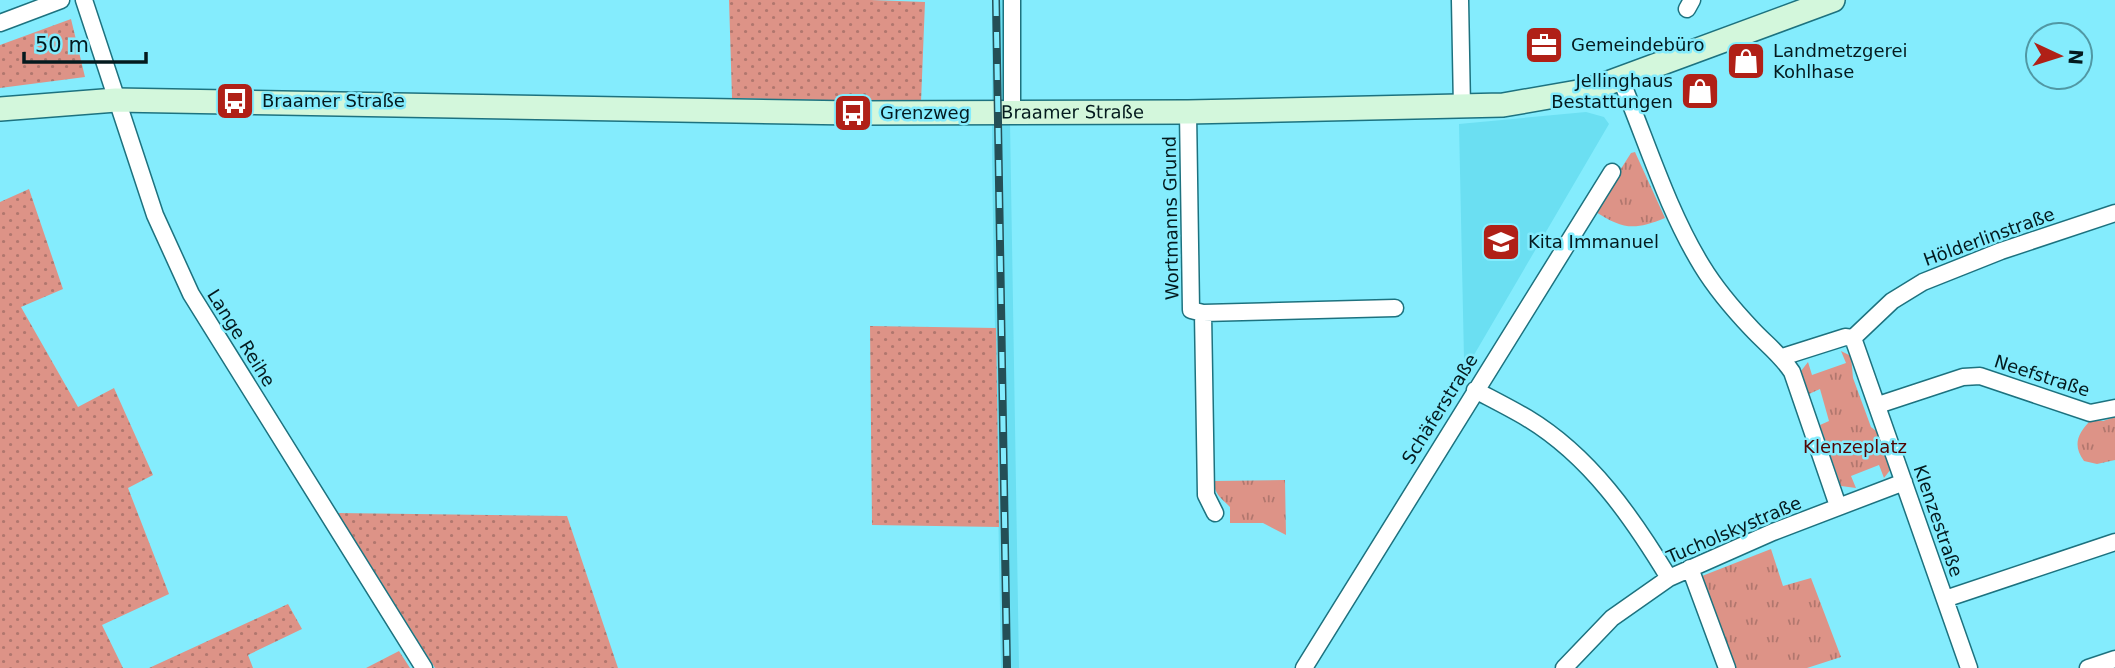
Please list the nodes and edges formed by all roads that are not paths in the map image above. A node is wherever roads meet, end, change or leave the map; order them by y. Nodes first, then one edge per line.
1 (61, 0) edge
2 (84, 0) edge
3 (1012, 0) edge
4 (1460, 0) edge
5 (1833, 0) edge
6 (0, 23) edge
7 (1622, 80) junction
8 (116, 100) junction
9 (1462, 108) junction
10 (0, 109) edge
11 (1188, 112) junction
12 (1012, 113) junction
13 (1612, 172) dead end
14 (2115, 214) edge
15 (1395, 308) dead end
16 (1203, 313) junction
17 (1853, 338) junction
18 (1782, 356) junction
19 (1475, 390) junction
20 (1878, 405) junction
21 (2115, 408) edge
22 (1904, 482) junction
23 (1839, 506) junction
24 (1214, 513) dead end
25 (2115, 542) edge
26 (1689, 568) junction
27 (1669, 578) junction
28 (1945, 599) junction
29 (2115, 659) edge
30 (424, 668) edge
31 (1304, 668) edge
32 (1564, 668) edge
33 (1727, 668) edge
34 (1969, 668) edge
35 (2088, 668) edge

1 - 6 street
2 - 8 street, Lange Reihe
3 - 12 street
4 - 9 street
5 - 7 street, Braamer Straße
7 - 9 street, Braamer Straße
7 - 18 street
8 - 10 street, Braamer Straße
8 - 12 street, Braamer Straße
8 - 30 street, Lange Reihe
9 - 11 street, Braamer Straße
11 - 12 street, Braamer Straße
11 - 16 street, Wortmanns Grund
13 - 19 street, Schäferstraße
14 - 17 street, Hölderlinstraße
15 - 16 street, Wortmanns Grund
16 - 24 street, Wortmanns Grund
17 - 18 street
17 - 20 street, Klenzestraße
18 - 23 street
19 - 27 street
19 - 31 street, Schäferstraße
20 - 21 street, Neefstraße
20 - 22 street, Klenzestraße
22 - 23 street, Tucholskystraße
22 - 28 street, Klenzestraße
23 - 26 street, Tucholskystraße
25 - 28 street
26 - 27 street, Tucholskystraße
26 - 33 street
27 - 32 street, Tucholskystraße
28 - 34 street, Klenzestraße
29 - 35 street

